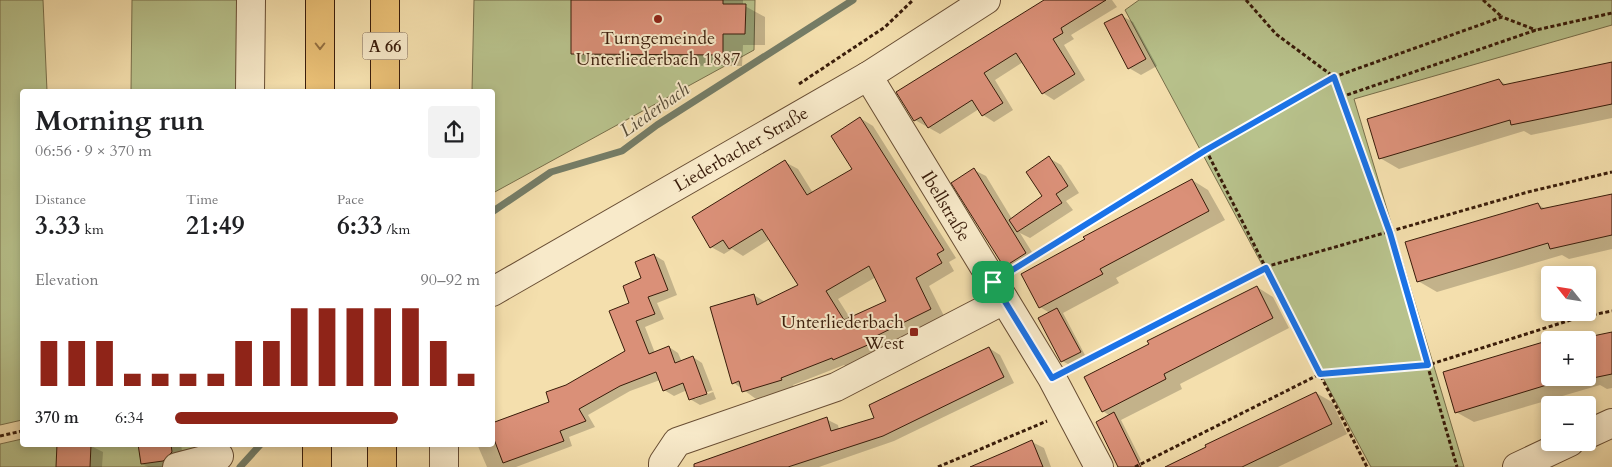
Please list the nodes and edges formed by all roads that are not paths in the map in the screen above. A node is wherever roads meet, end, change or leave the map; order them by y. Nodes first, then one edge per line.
1 (251, 0) edge
2 (320, 0) edge
3 (385, 0) edge
4 (986, 0) edge
5 (868, 76) junction
6 (250, 89) edge
7 (320, 89) edge
8 (384, 89) edge
9 (495, 290) edge
10 (998, 291) junction
11 (1612, 423) edge
12 (1596, 430) edge
13 (317, 447) edge
14 (382, 447) edge
15 (444, 447) edge
16 (1551, 451) edge
17 (220, 458) edge
18 (177, 467) edge
19 (317, 467) edge
20 (382, 467) edge
21 (444, 467) edge
22 (663, 467) edge
23 (1099, 467) edge
24 (1517, 467) edge

1 - 6 street
2 -> 7 highway
3 - 8 highway, A 66
4 - 5 street, Liederbacher Straße
5 - 9 street, Liederbacher Straße
5 - 10 street, Ibellstraße
10 - 22 street
10 - 23 street, Ibellstraße
11 - 12 street
13 - 19 highway
14 - 20 highway
15 - 21 street
16 - 24 street
17 - 18 street

